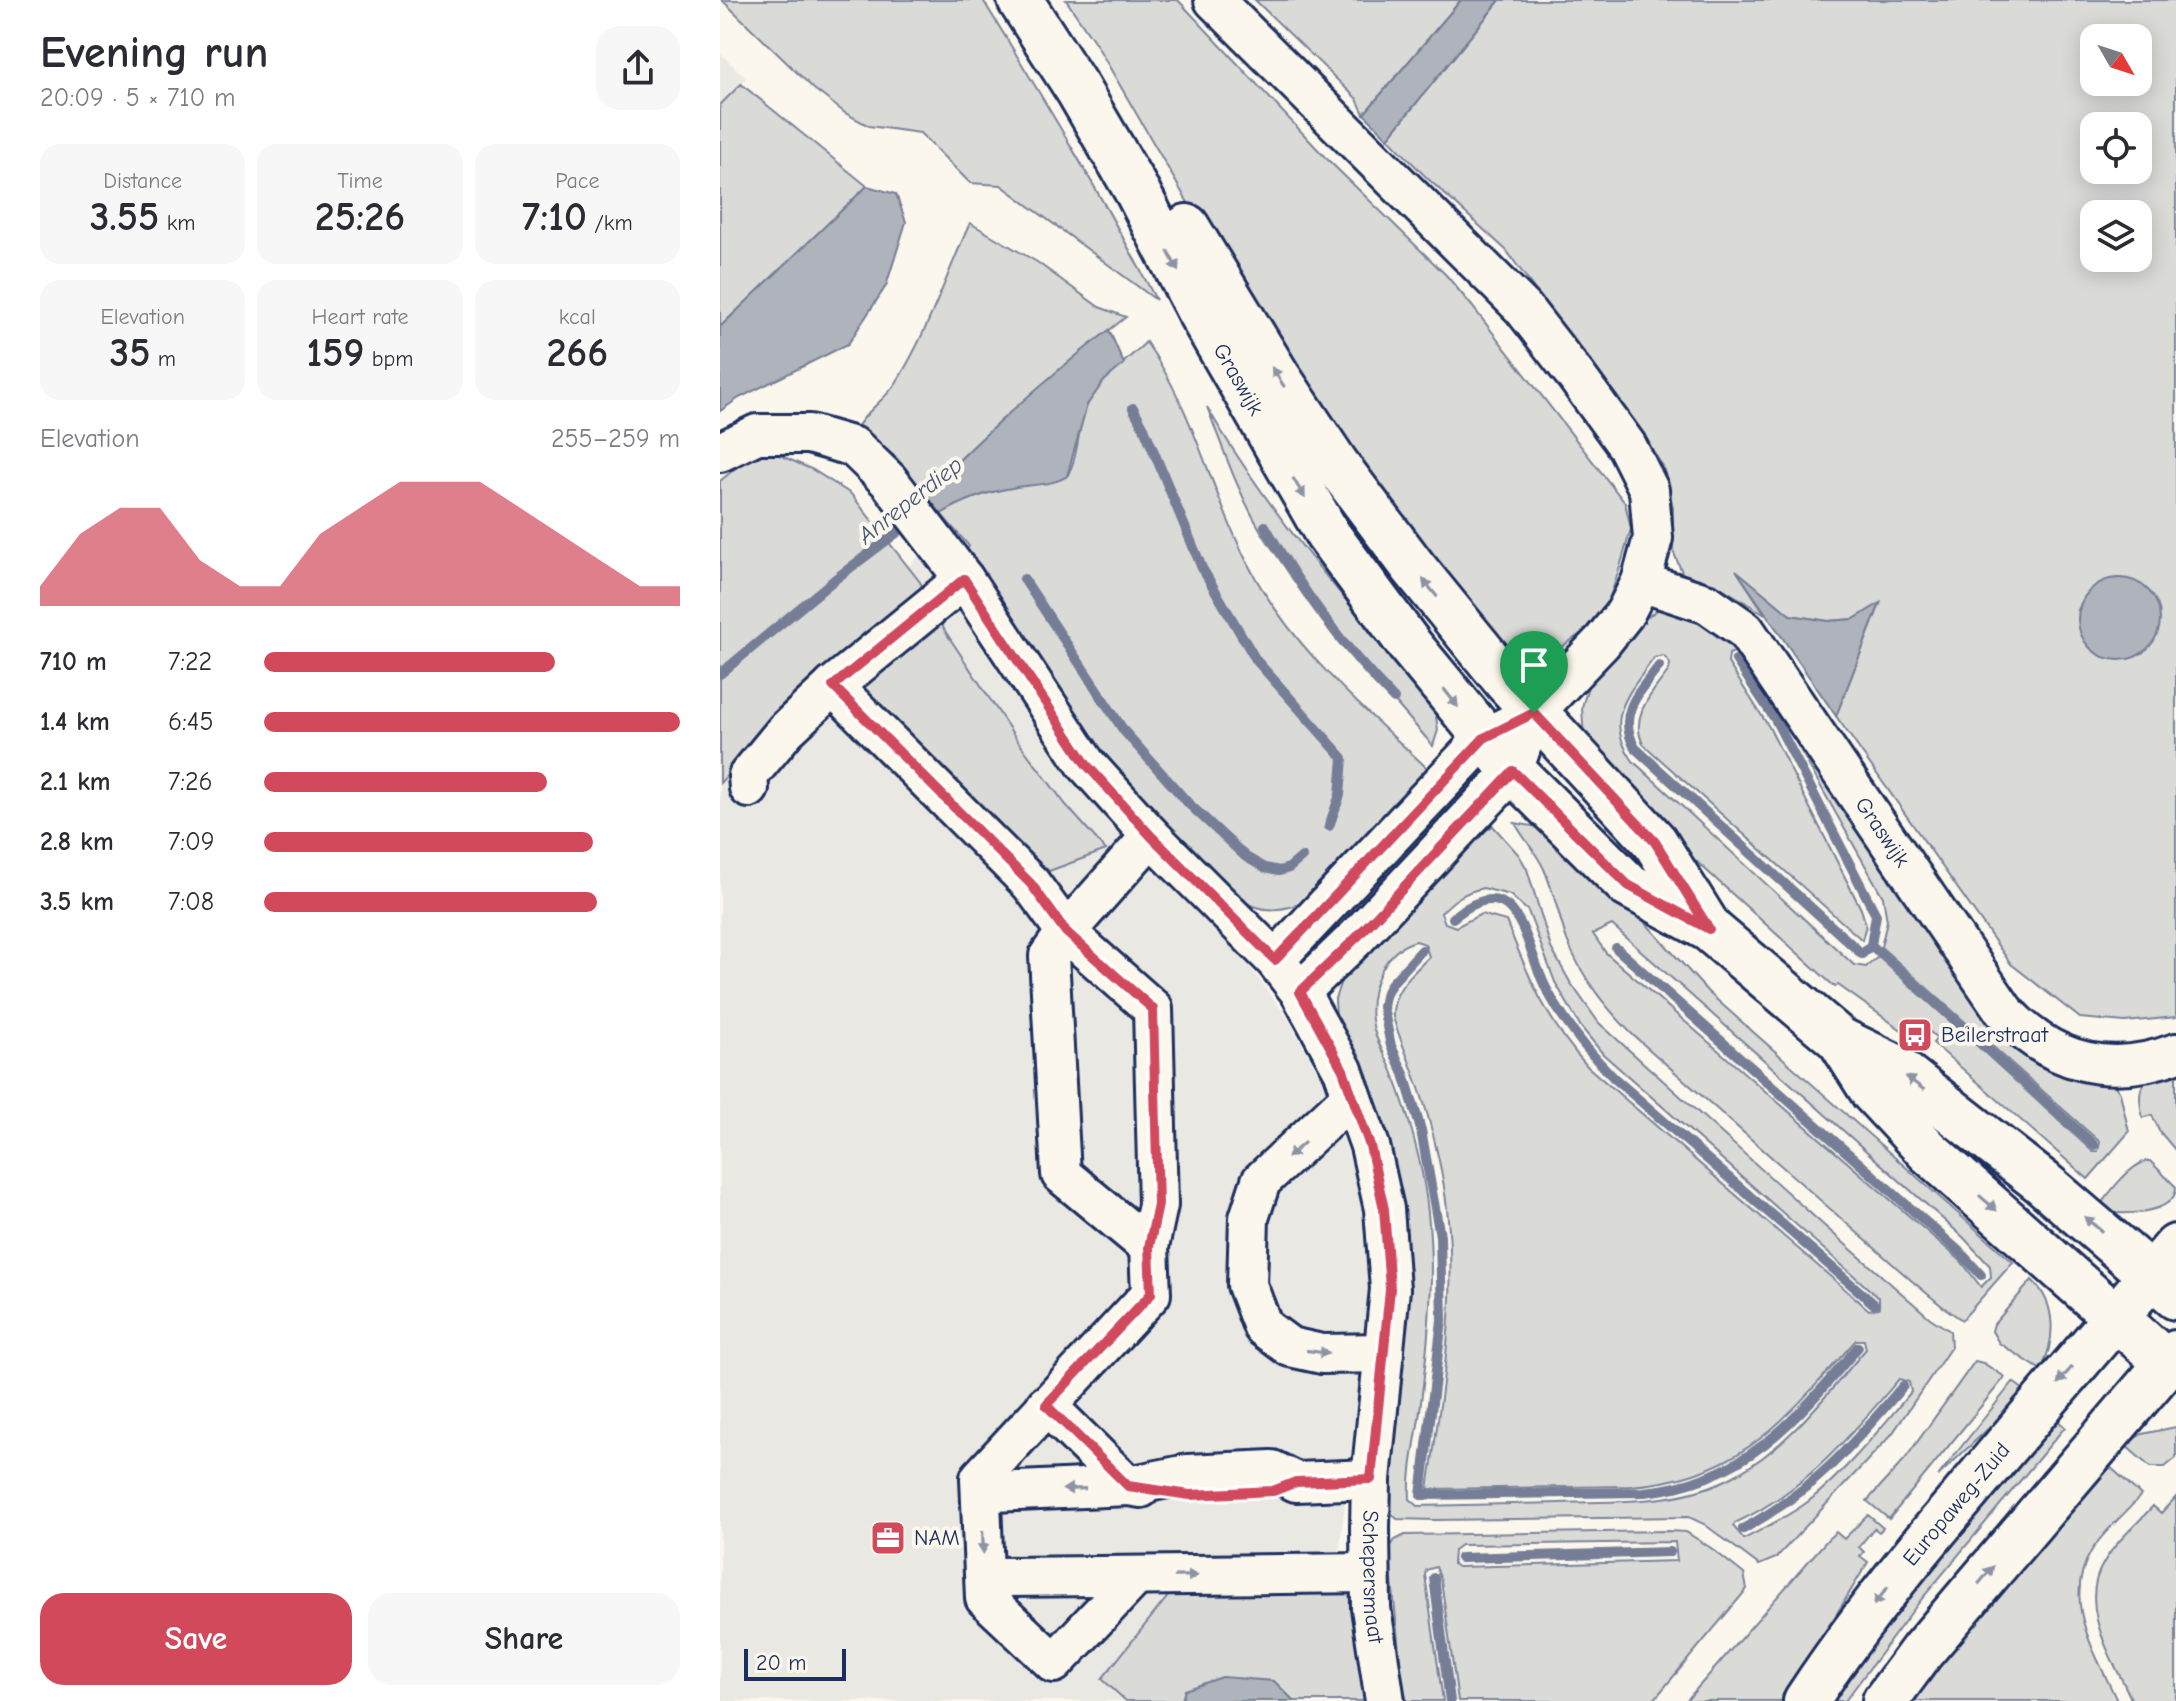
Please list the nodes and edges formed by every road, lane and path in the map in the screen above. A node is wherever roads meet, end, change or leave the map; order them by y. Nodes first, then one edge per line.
1 (1020, 0) edge
2 (1050, 0) edge
3 (1214, 0) edge
4 (720, 452) edge
5 (964, 579) junction
6 (1641, 582) junction
7 (833, 686) junction
8 (1534, 713) junction
9 (1484, 738) junction
10 (1513, 771) junction
11 (749, 788) dead end
12 (1151, 836) junction
13 (1709, 929) junction
14 (1066, 932) junction
15 (1275, 960) junction
16 (1300, 992) junction
17 (1840, 1040) junction
18 (2176, 1053) edge
19 (1352, 1096) junction
20 (1149, 1247) junction
21 (2168, 1273) edge
22 (2116, 1316) junction
23 (1384, 1353) junction
24 (2173, 1362) edge
25 (1046, 1405) junction
26 (1371, 1479) junction
27 (1128, 1486) junction
28 (994, 1492) dead end
29 (1370, 1573) junction
30 (996, 1577) dead end
31 (1135, 1577) junction
32 (1385, 1701) edge
33 (1806, 1701) edge
34 (1885, 1701) edge

1 -> 9 main road, Graswijk
8 -> 2 main road, Graswijk
3 - 6 street
4 - 5 street, Schepersmaat
5 - 7 street
5 - 12 street, Schepersmaat
6 - 8 street
6 - 18 street, Graswijk
7 - 11 street
7 - 14 street
8 - 9 street
8 - 10 street
8 - 13 main road, Graswijk
9 - 10 main road, Graswijk
9 - 15 street
10 - 13 main road, Graswijk
10 - 16 street
12 - 14 street
12 - 15 street, Schepersmaat
13 - 17 main road, Graswijk
14 - 20 street
14 - 20 street
15 - 16 street, Schepersmaat
16 - 19 street, Schepersmaat
21 -> 17 main road, Graswijk
17 -> 22 main road, Graswijk
19 - 23 street, Schepersmaat
19 -> 23 street
20 - 25 street
21 - 22 main road, Europaweg-Zuid
22 - 24 main road
22 -> 33 main road, Europaweg-Zuid
23 - 26 street, Schepersmaat
34 -> 24 main road
25 - 27 street
25 -> 31 street
26 - 27 street
26 - 29 street, Schepersmaat
27 -> 28 street
31 -> 29 street
29 - 32 street, Schepersmaat
30 - 31 street

